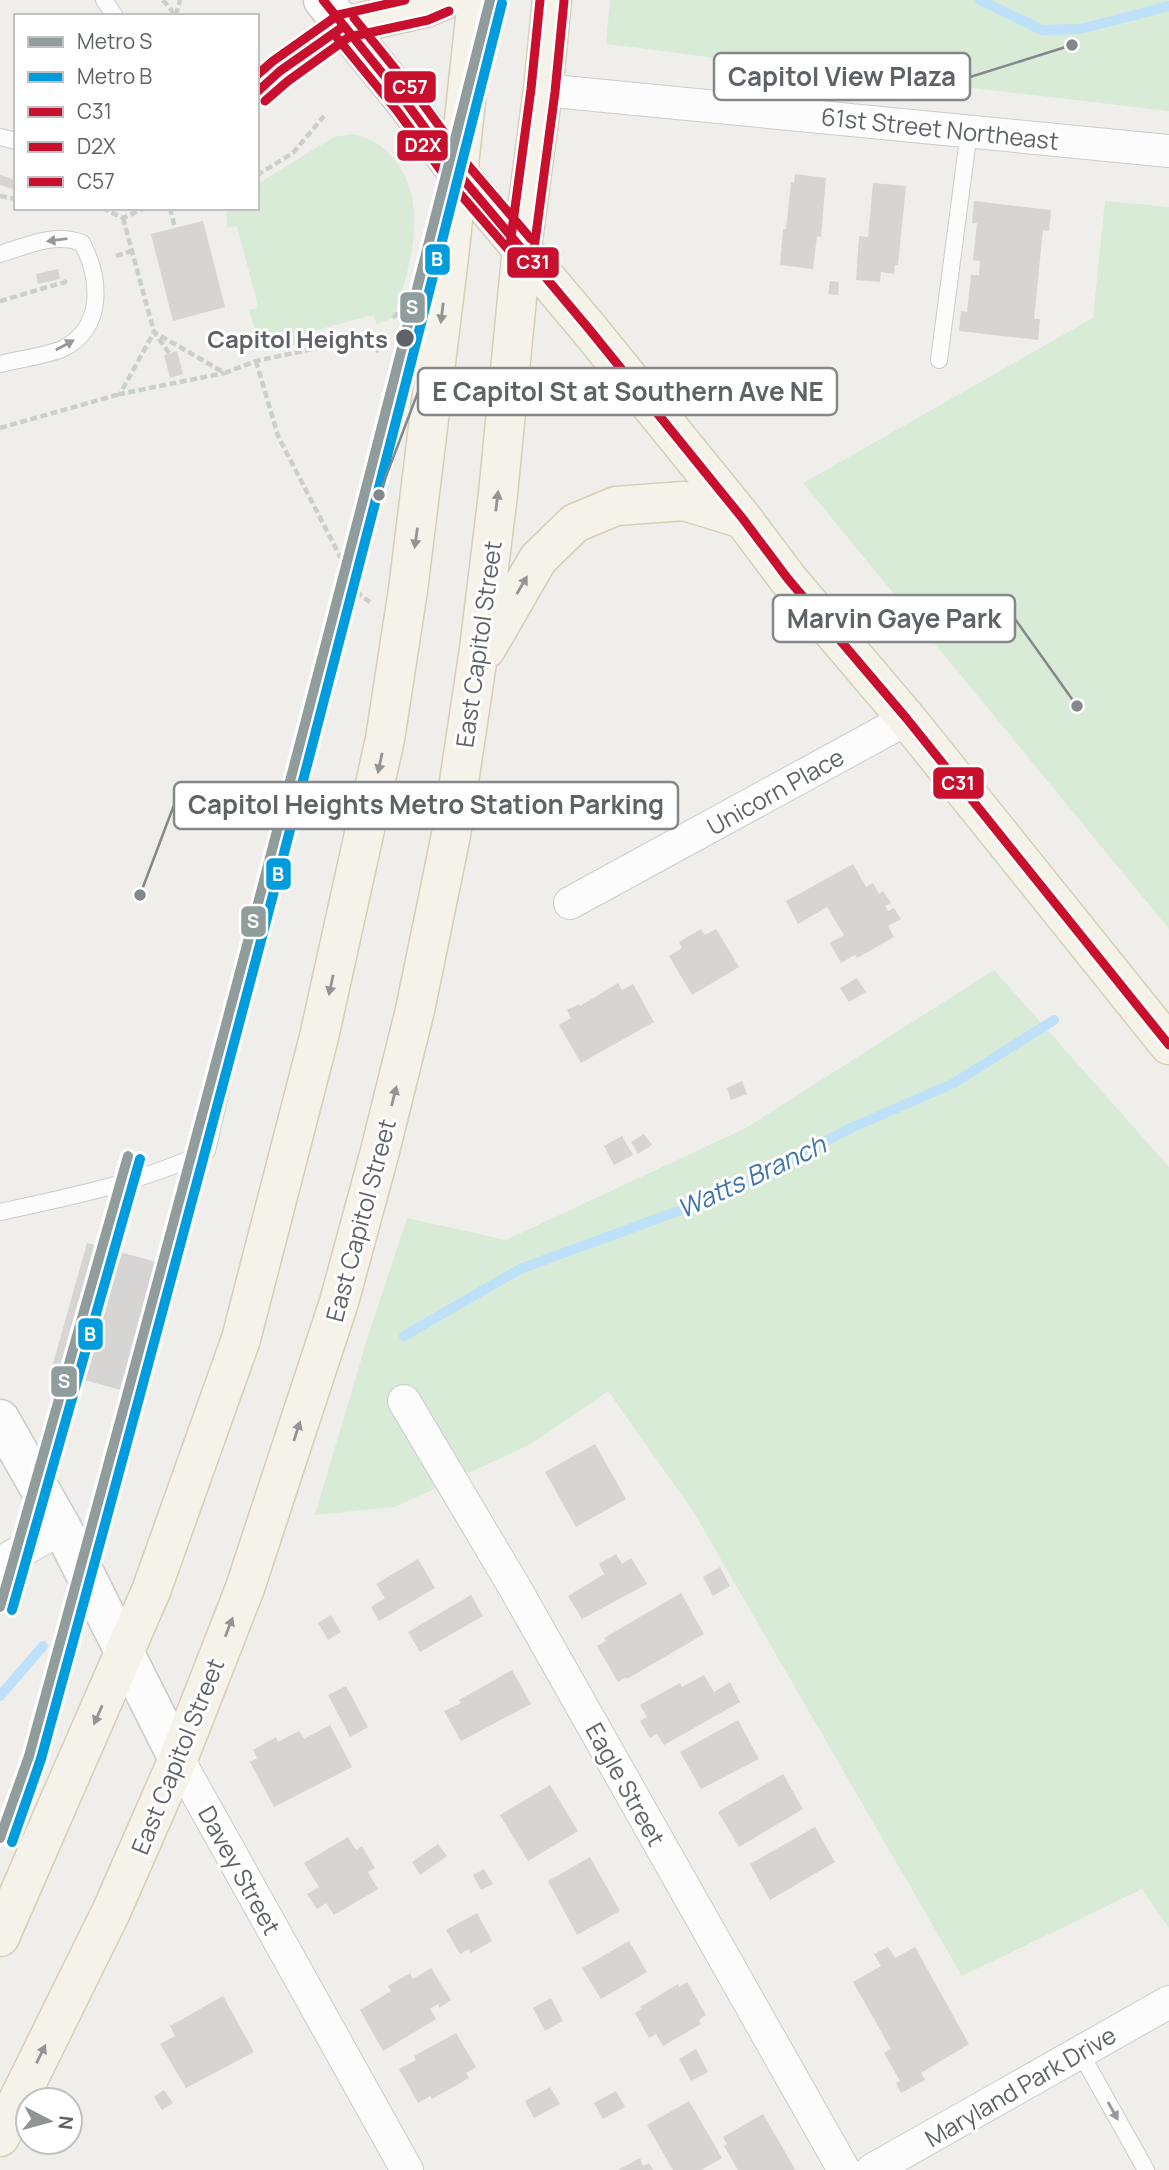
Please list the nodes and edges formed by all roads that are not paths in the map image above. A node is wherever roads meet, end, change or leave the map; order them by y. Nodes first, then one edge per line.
1 (444, 0) edge
2 (477, 0) edge
3 (552, 0) edge
4 (334, 13) edge
5 (259, 90) edge
6 (543, 90) junction
7 (969, 131) junction
8 (1169, 150) edge
9 (457, 172) junction
10 (522, 247) junction
11 (0, 254) edge
12 (939, 360) dead end
13 (0, 363) edge
14 (743, 519) junction
15 (476, 666) junction
16 (907, 719) junction
17 (569, 903) dead end
18 (1169, 1045) edge
19 (221, 1091) dead end
20 (0, 1212) edge
21 (404, 1401) dead end
22 (0, 1419) edge
23 (62, 1528) junction
24 (0, 1563) edge
25 (125, 1652) junction
26 (178, 1759) junction
27 (0, 1937) edge
28 (1169, 2002) edge
29 (1080, 2052) junction
30 (0, 2137) edge
31 (407, 2170) edge
32 (844, 2170) edge
33 (872, 2170) edge
34 (1146, 2170) edge

1 - 4 main road
2 - 9 main road
3 - 6 main road, East Capitol Street
4 - 5 lane
4 - 9 street
6 - 7 street, 61st Street Northeast
6 - 10 main road, East Capitol Street
7 - 8 street, 61st Street Northeast
7 - 12 lane
9 - 10 main road
9 -> 25 main road
10 - 14 main road
15 -> 10 main road, East Capitol Street
13 -> 11 lane
15 -> 14 main road
14 - 16 main road
26 -> 15 main road, East Capitol Street
16 - 17 street, Unicorn Place
16 - 18 main road
19 - 20 lane
21 - 32 street, Eagle Street
22 - 23 street, Davey Street
23 - 24 street
23 - 25 street, Davey Street
25 - 26 street, Davey Street
25 -> 27 main road
30 -> 26 main road, East Capitol Street
26 - 31 street, Davey Street
28 - 29 street, Maryland Park Drive
29 - 33 street, Maryland Park Drive
29 -> 34 lane

